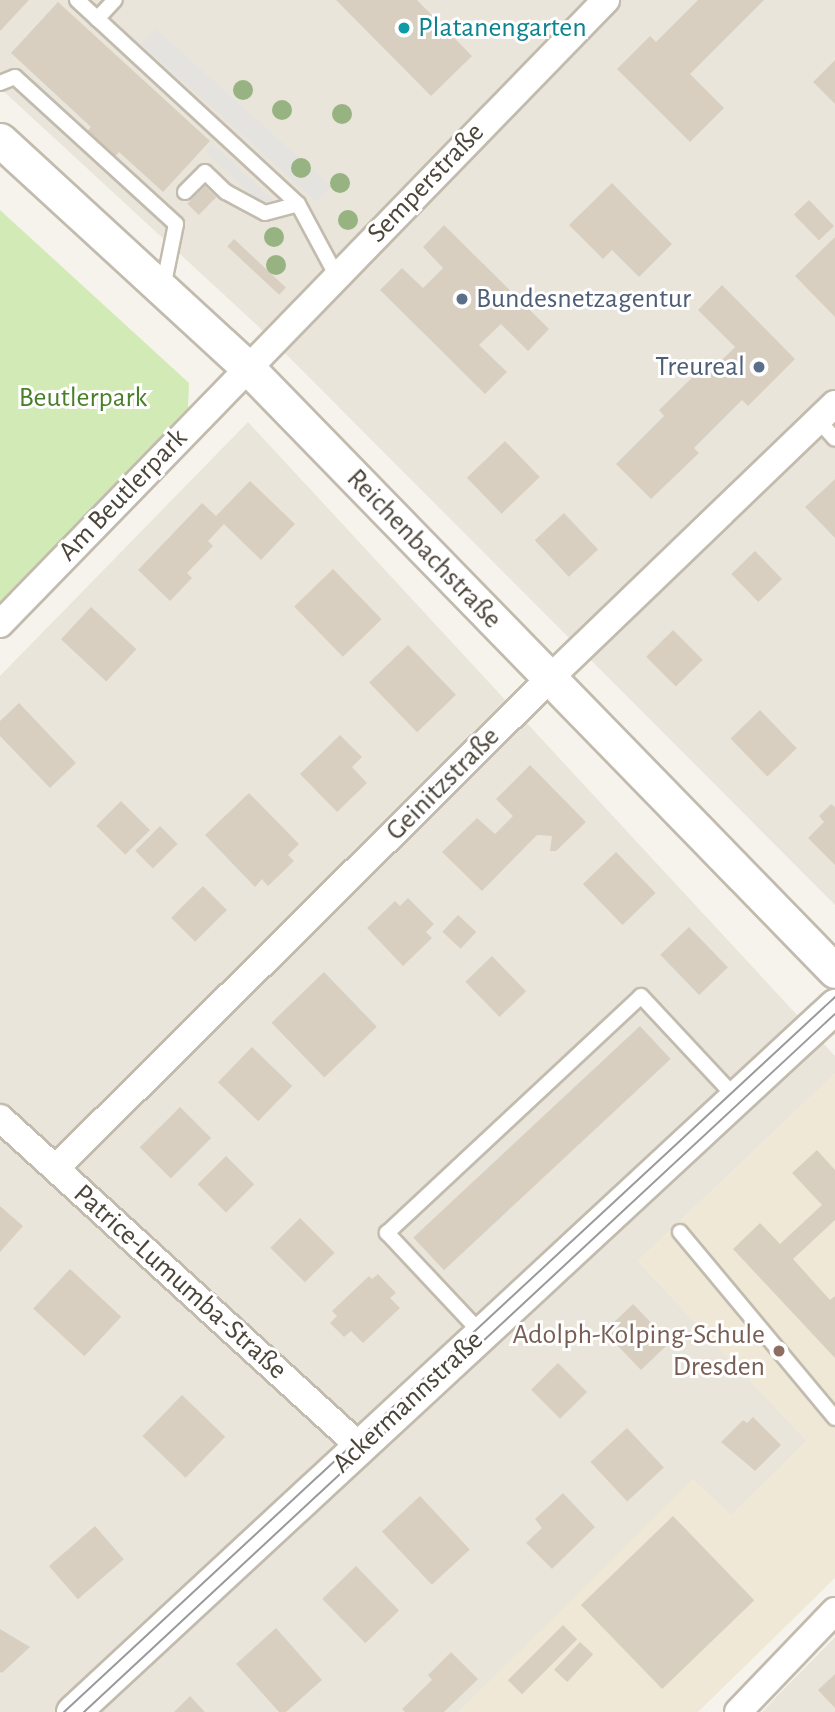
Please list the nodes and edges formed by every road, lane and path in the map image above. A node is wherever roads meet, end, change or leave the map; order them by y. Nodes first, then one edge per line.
1 (76, 0) edge
2 (115, 0) edge
3 (606, 0) edge
4 (97, 19) junction
5 (0, 83) edge
6 (0, 140) edge
7 (185, 192) dead end
8 (298, 204) junction
9 (336, 275) junction
10 (163, 290) junction
11 (246, 366) junction
12 (829, 421) edge
13 (0, 624) edge
14 (550, 678) junction
15 (835, 971) edge
16 (835, 1006) edge
17 (736, 1098) junction
18 (0, 1118) edge
19 (56, 1168) junction
20 (680, 1232) dead end
21 (482, 1334) junction
22 (835, 1418) edge
23 (360, 1447) junction
24 (835, 1611) edge
25 (73, 1712) edge
26 (738, 1712) edge

1 - 4 lane
2 - 4 lane
3 - 9 street, Semperstraße
4 - 8 lane
5 - 10 lane
6 - 10 street, Reichenbachstraße
7 - 8 lane
8 - 9 lane
9 - 11 street, Semperstraße
10 - 11 street, Reichenbachstraße
11 - 13 street, Am Beutlerpark
11 - 14 street, Reichenbachstraße
12 - 14 street, Geinitzstraße
14 - 15 street, Reichenbachstraße
14 - 19 street, Geinitzstraße
16 - 17 street, Ackermannstraße
17 - 21 street, Ackermannstraße
17 - 21 lane
18 - 19 street, Patrice-Lumumba-Straße
19 - 23 street, Patrice-Lumumba-Straße
20 - 22 lane
21 - 23 street, Ackermannstraße
23 - 25 street, Ackermannstraße
24 - 26 street

